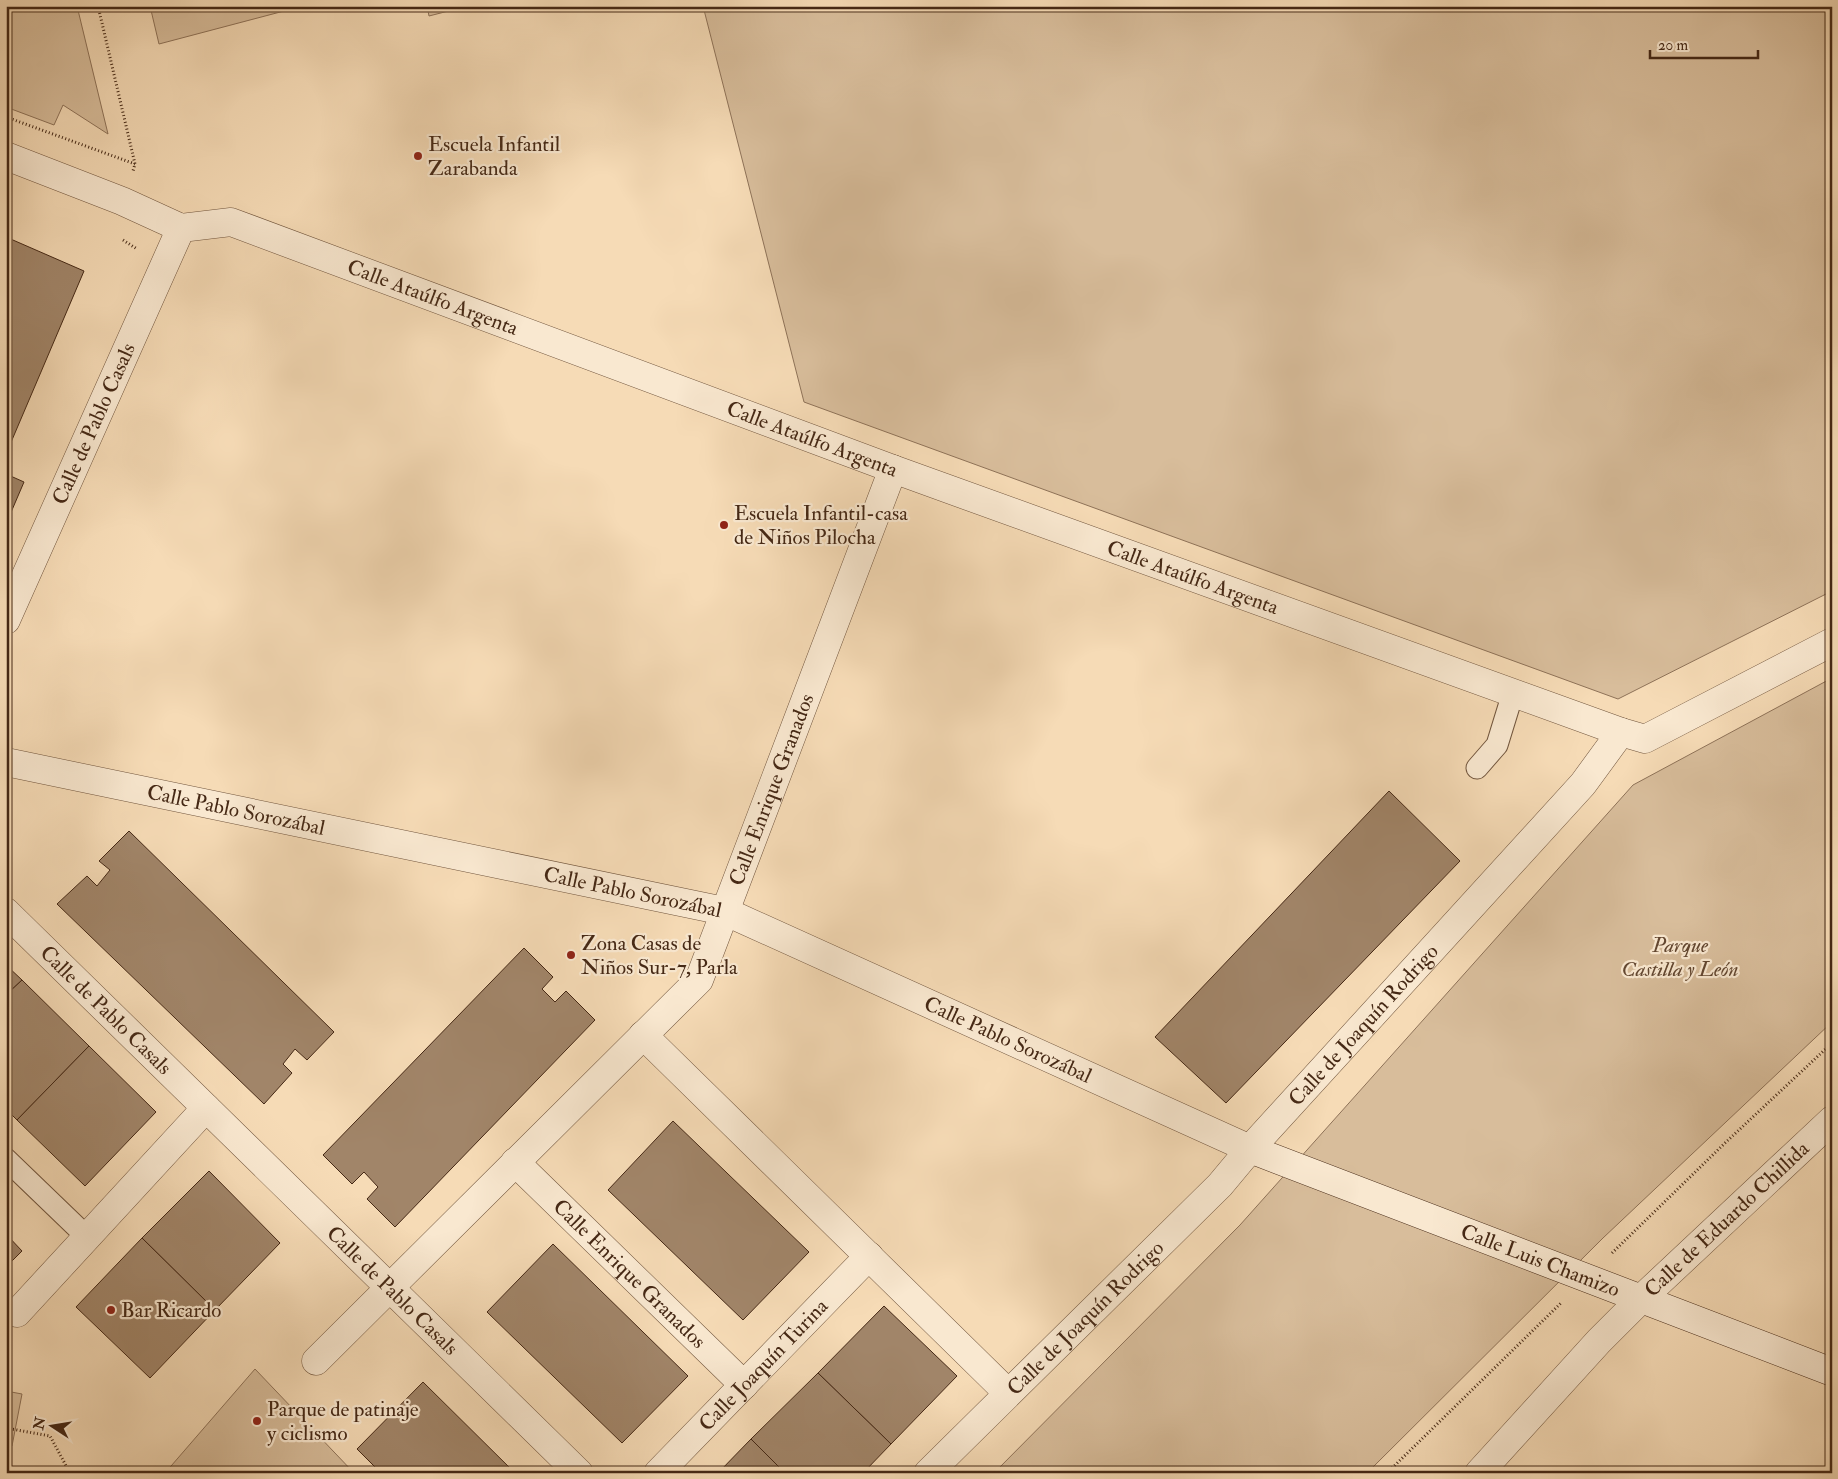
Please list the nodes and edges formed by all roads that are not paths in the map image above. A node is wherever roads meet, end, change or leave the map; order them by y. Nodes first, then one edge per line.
1 (6, 156) edge
2 (181, 228) junction
3 (892, 469) junction
4 (6, 620) edge
5 (1832, 642) edge
6 (1513, 693) junction
7 (1621, 732) junction
8 (6, 762) edge
9 (1477, 768) dead end
10 (724, 911) junction
11 (6, 912) edge
12 (643, 1035) junction
13 (206, 1108) junction
14 (1832, 1120) edge
15 (1250, 1149) junction
16 (6, 1159) edge
17 (515, 1162) junction
18 (87, 1237) junction
19 (869, 1256) junction
20 (389, 1287) junction
21 (1641, 1298) junction
22 (17, 1313) dead end
23 (316, 1361) dead end
24 (1832, 1372) edge
25 (744, 1386) junction
26 (1008, 1393) junction
27 (579, 1473) edge
28 (658, 1473) edge
29 (928, 1473) edge
30 (1479, 1473) edge

1 - 2 street
2 - 3 street, Calle Ataúlfo Argenta
2 - 4 street, Calle de Pablo Casals
3 - 6 street, Calle Ataúlfo Argenta
3 - 10 street, Calle Enrique Granados
5 - 7 street
6 - 7 street, Calle Ataúlfo Argenta
6 - 9 lane
7 - 15 street, Calle de Joaquín Rodrigo
8 - 10 street, Calle Pablo Sorozábal
10 - 12 street, Calle Enrique Granados
10 - 15 street, Calle Pablo Sorozábal
11 - 13 street, Calle de Pablo Casals
12 - 17 street, Calle Enrique Granados
12 - 19 street
13 - 18 street
13 - 20 street, Calle de Pablo Casals
14 - 21 street, Calle de Eduardo Chillida
15 - 21 street, Calle Luis Chamizo
15 - 26 street, Calle de Joaquín Rodrigo
16 - 18 lane
17 - 20 street, Calle Enrique Granados
17 - 25 street, Calle Enrique Granados
18 - 22 street
19 - 25 street, Calle Joaquín Turina
19 - 26 street
20 - 23 street, Calle Enrique Granados
20 - 27 street, Calle de Pablo Casals
21 - 24 street, Calle Luis Chamizo
21 - 30 street, Calle de Eduardo Chillida
25 - 28 street, Calle Joaquín Turina
26 - 29 street, Calle de Joaquín Rodrigo

